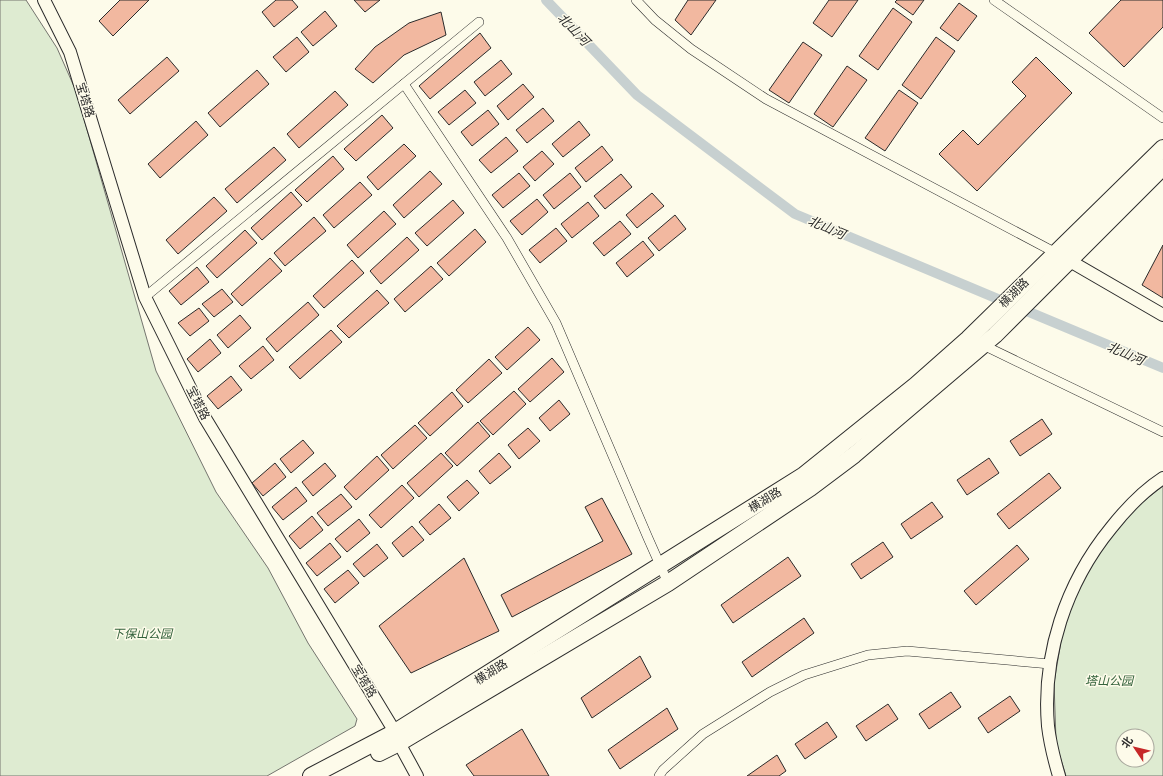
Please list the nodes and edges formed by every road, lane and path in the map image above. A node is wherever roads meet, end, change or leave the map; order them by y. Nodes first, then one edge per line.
1 (44, 0) edge
2 (636, 0) edge
3 (994, 0) edge
4 (479, 22) dead end
5 (404, 84) junction
6 (1163, 118) edge
7 (1163, 148) edge
8 (1163, 167) edge
9 (1064, 257) junction
10 (145, 297) junction
11 (1163, 315) edge
12 (989, 340) junction
13 (1163, 432) edge
14 (1163, 478) edge
15 (660, 566) junction
16 (668, 583) junction
17 (1050, 664) junction
18 (397, 737) junction
19 (311, 776) edge
20 (334, 776) edge
21 (417, 776) edge
22 (659, 776) edge
23 (1059, 776) edge

1 - 10 street, 宝塔路
2 - 9 street
3 - 6 street
4 - 5 street
5 - 10 street
5 - 15 street
7 - 9 highway, 横湖路
8 - 9 highway, 横湖路
9 - 11 street
9 - 12 highway, 横湖路
9 - 15 highway, 横湖路
10 - 18 street, 宝塔路
12 - 13 street
12 - 16 highway, 横湖路
14 - 17 street
15 - 16 street
15 - 18 highway, 横湖路
16 - 18 highway, 横湖路
17 - 22 street
17 - 23 street
18 - 19 highway, 横湖路
18 - 20 highway, 横湖路
18 - 21 street, 宝塔路

